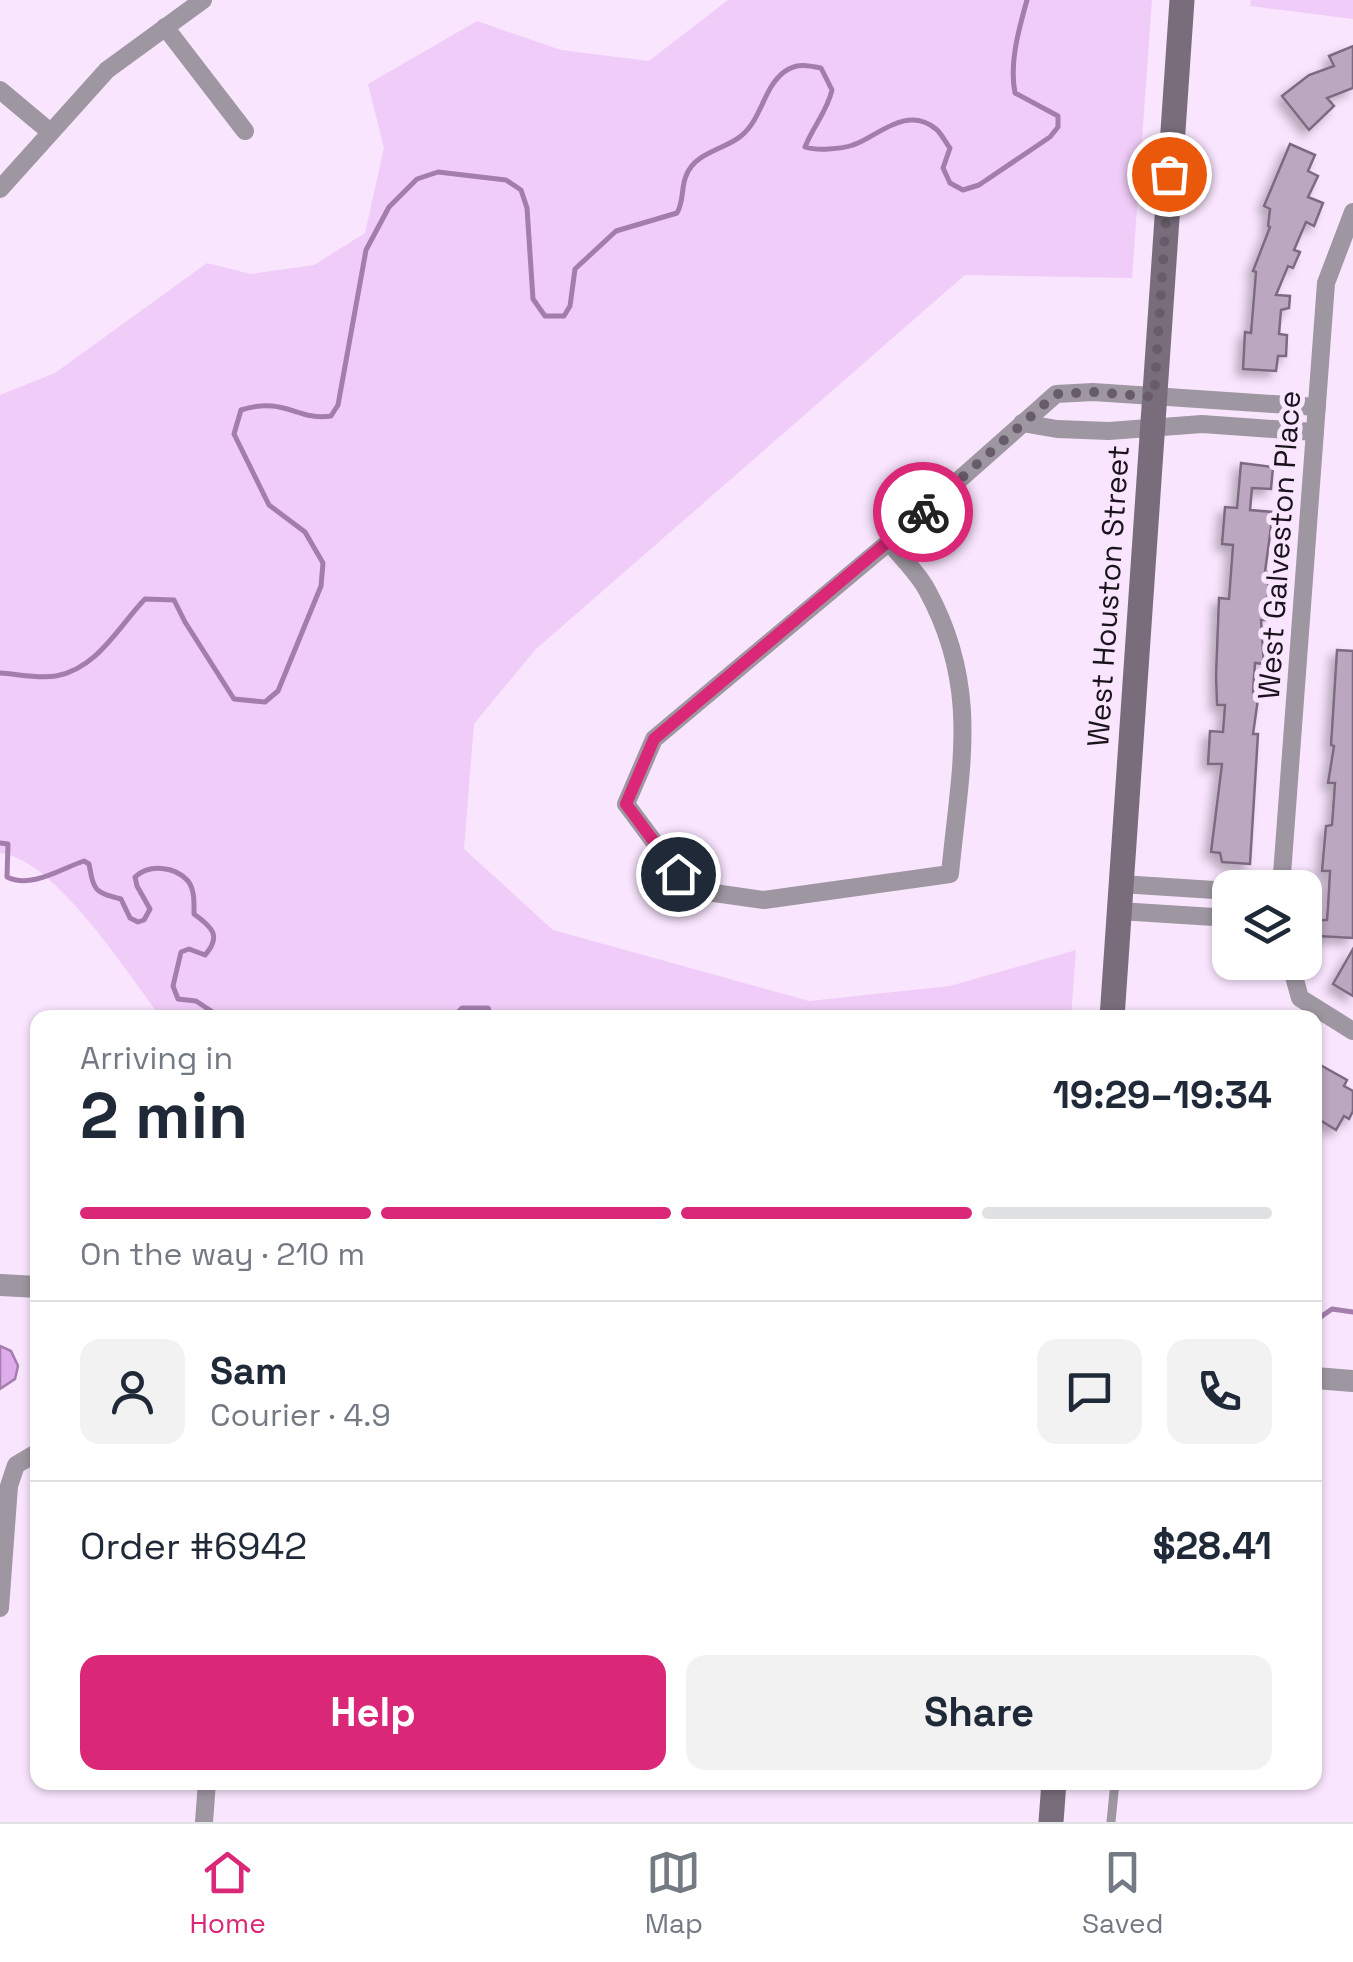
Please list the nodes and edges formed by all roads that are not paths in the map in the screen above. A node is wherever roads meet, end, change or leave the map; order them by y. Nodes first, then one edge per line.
1 (203, 0) edge
2 (1182, 0) edge
3 (165, 26) junction
4 (0, 90) edge
5 (49, 131) junction
6 (245, 131) dead end
7 (0, 189) edge
8 (1353, 212) edge
9 (1154, 397) junction
10 (1317, 408) junction
11 (1022, 423) junction
12 (1152, 427) junction
13 (1315, 432) junction
14 (889, 542) junction
15 (1281, 870) edge
16 (1121, 884) junction
17 (1212, 890) edge
18 (1119, 910) junction
19 (1212, 917) edge
20 (1295, 980) edge
21 (1113, 1010) edge
22 (1319, 1010) edge
23 (1322, 1012) edge
24 (1353, 1031) edge
25 (0, 1285) edge
26 (30, 1287) edge
27 (1322, 1379) edge
28 (1353, 1381) edge
29 (30, 1455) edge
30 (0, 1608) edge
31 (206, 1790) edge
32 (1053, 1790) edge
33 (1114, 1790) edge
34 (204, 1822) edge
35 (1050, 1822) edge
36 (1111, 1822) edge

1 - 3 street
2 - 9 main road, West Houston Street
3 - 5 street
3 - 6 street
4 - 5 street
5 - 7 street
8 - 10 street, West Galveston Place
9 - 10 street
9 - 11 street
9 - 12 main road, West Houston Street
10 - 13 street, West Galveston Place
11 - 12 street
11 - 14 street
12 - 13 street
12 - 16 main road, West Houston Street
13 - 15 street, West Galveston Place
14 - 14 street
16 - 17 street
16 - 18 main road, West Houston Street
18 - 19 street
18 - 21 main road, West Houston Street
20 - 22 street
23 - 24 street
25 - 26 street
27 - 28 street
29 - 30 street
31 - 34 street
32 - 35 main road
33 - 36 lane

